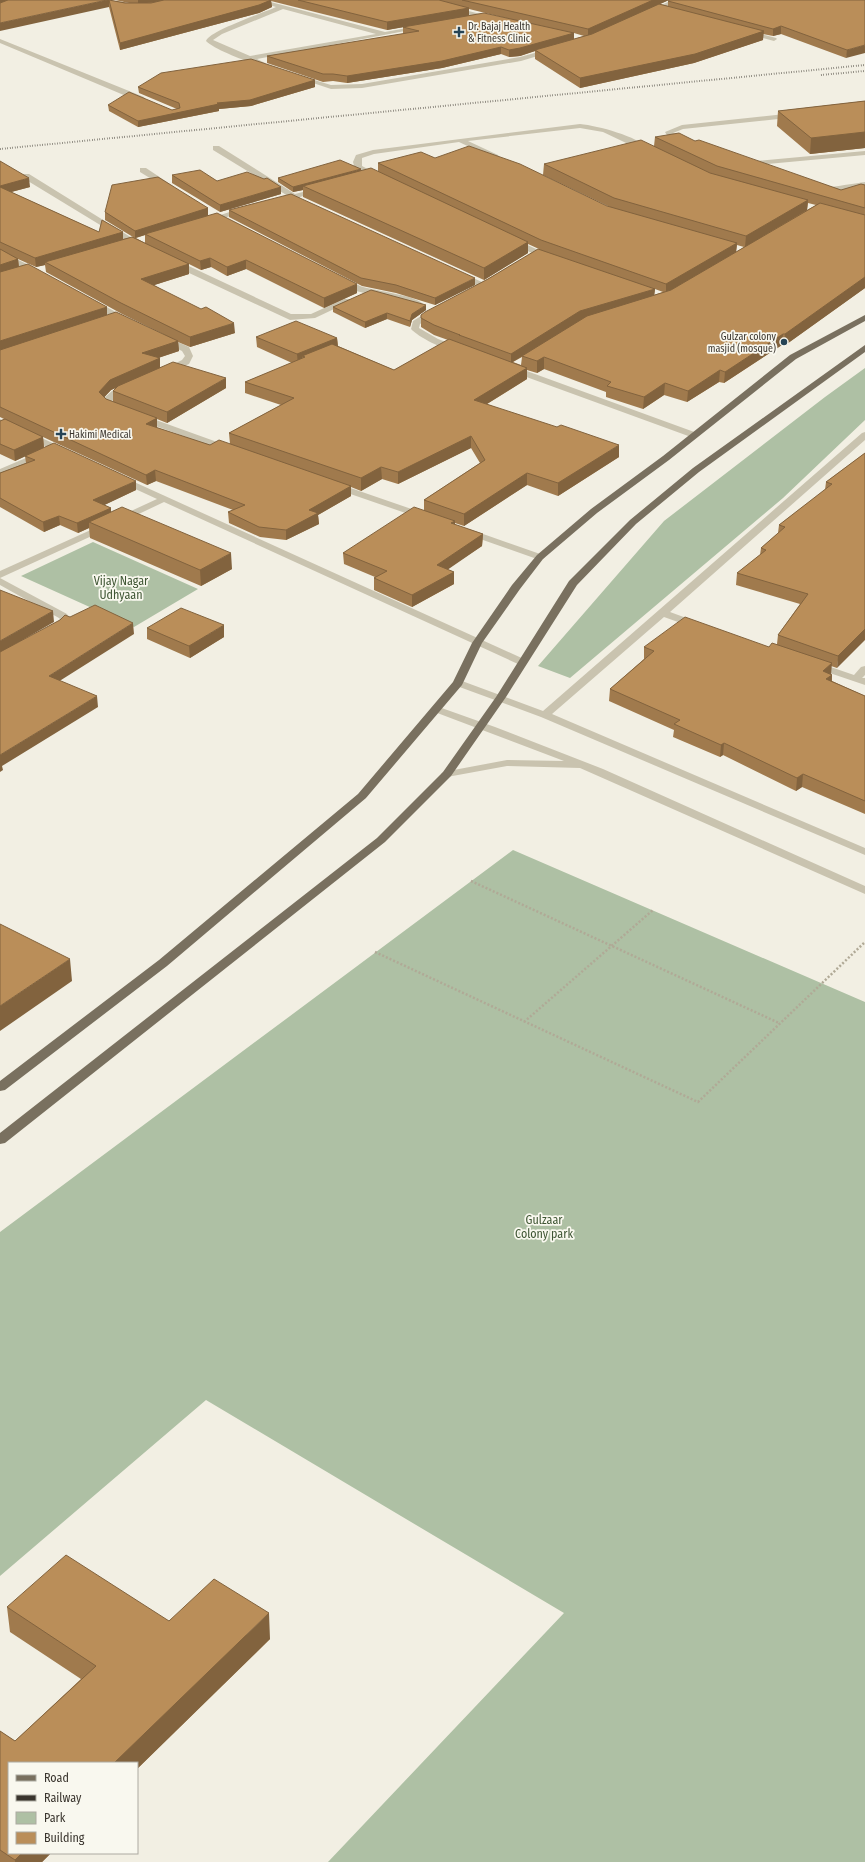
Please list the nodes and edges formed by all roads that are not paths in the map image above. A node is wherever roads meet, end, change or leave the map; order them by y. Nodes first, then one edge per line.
1 (255, 0) edge
2 (678, 0) edge
3 (282, 7) junction
4 (445, 7) edge
5 (657, 9) junction
6 (671, 13) edge
7 (643, 15) edge
8 (482, 17) junction
9 (467, 19) edge
10 (497, 20) edge
11 (423, 27) edge
12 (738, 30) edge
13 (386, 34) junction
14 (774, 39) edge
15 (2, 43) edge
16 (555, 50) edge
17 (246, 59) junction
18 (267, 66) edge
19 (296, 76) edge
20 (152, 104) edge
21 (804, 114) edge
22 (460, 140) junction
23 (694, 145) edge
24 (216, 148) dead end
25 (650, 151) edge
26 (865, 153) edge
27 (502, 161) edge
28 (143, 170) dead end
29 (766, 172) edge
30 (372, 175) junction
31 (26, 176) edge
32 (358, 179) edge
33 (386, 182) edge
34 (865, 184) edge
35 (329, 187) edge
36 (814, 188) edge
37 (174, 190) edge
38 (293, 197) junction
39 (272, 202) edge
40 (307, 203) edge
41 (251, 207) edge
42 (206, 209) edge
43 (219, 217) junction
44 (197, 223) edge
45 (233, 224) edge
46 (147, 238) edge
47 (508, 239) edge
48 (129, 244) junction
49 (147, 249) edge
50 (0, 253) edge
51 (557, 259) edge
52 (169, 260) edge
53 (36, 270) junction
54 (456, 272) edge
55 (15, 274) edge
56 (49, 279) edge
57 (338, 279) edge
58 (368, 292) junction
59 (470, 292) edge
60 (84, 298) edge
61 (118, 317) junction
62 (865, 318) edge
63 (104, 322) edge
64 (132, 323) edge
65 (152, 333) edge
66 (865, 348) edge
67 (463, 351) edge
68 (524, 361) edge
69 (158, 375) edge
70 (136, 384) edge
71 (0, 422) edge
72 (694, 435) junction
73 (865, 435) edge
74 (55, 448) junction
75 (240, 453) edge
76 (76, 457) edge
77 (0, 472) edge
78 (110, 473) edge
79 (330, 484) edge
80 (164, 499) junction
81 (435, 520) edge
82 (458, 528) edge
83 (540, 557) junction
84 (0, 575) edge
85 (0, 581) edge
86 (663, 614) junction
87 (708, 628) edge
88 (50, 632) edge
89 (477, 643) junction
90 (804, 661) edge
91 (522, 662) junction
92 (865, 669) edge
93 (860, 680) edge
94 (458, 683) junction
95 (501, 697) junction
96 (436, 709) junction
97 (545, 715) junction
98 (482, 725) junction
99 (587, 766) junction
100 (448, 774) junction
101 (865, 852) edge
102 (865, 890) edge
103 (0, 1087) edge
104 (0, 1140) edge

1 - 3 street
2 - 5 street
3 - 13 street
3 - 17 street
4 - 8 street
5 - 6 street
5 - 7 street
8 - 9 street
8 - 10 street
11 - 13 street
12 - 14 street
13 - 17 street
15 - 20 street
16 - 19 street
17 - 18 street
21 - 23 street
22 - 25 street
22 - 27 street
22 - 30 street
24 - 38 street
26 - 29 street
28 - 37 street
30 - 32 street
30 - 33 street
31 - 48 street
34 - 36 street
35 - 38 street
38 - 39 street
38 - 40 street
41 - 43 street
42 - 43 street
43 - 44 street
43 - 45 street
46 - 48 street
47 - 51 street
48 - 49 street
50 - 53 street
52 - 58 street
53 - 55 street
53 - 56 street
54 - 59 street
57 - 58 street
58 - 67 street
60 - 61 street
61 - 63 street
61 - 64 street
62 - 72 main road
65 - 69 street
66 - 91 main road
68 - 72 street
70 - 75 street
71 - 74 street
72 - 83 main road
73 - 86 street
74 - 76 street
74 - 77 street
78 - 80 street
79 - 81 street
80 - 84 street
80 - 89 street
82 - 83 street
83 - 89 main road
85 - 88 street
86 - 87 street
86 - 97 street
89 - 91 street
89 - 94 main road
90 - 93 street
91 - 95 main road
92 - 93 street
94 - 95 street
94 - 96 main road
95 - 97 street
95 - 98 main road
96 - 98 street
96 - 103 main road
97 - 101 street
98 - 99 street
98 - 100 main road
99 - 100 street
99 - 102 street
100 - 104 main road

